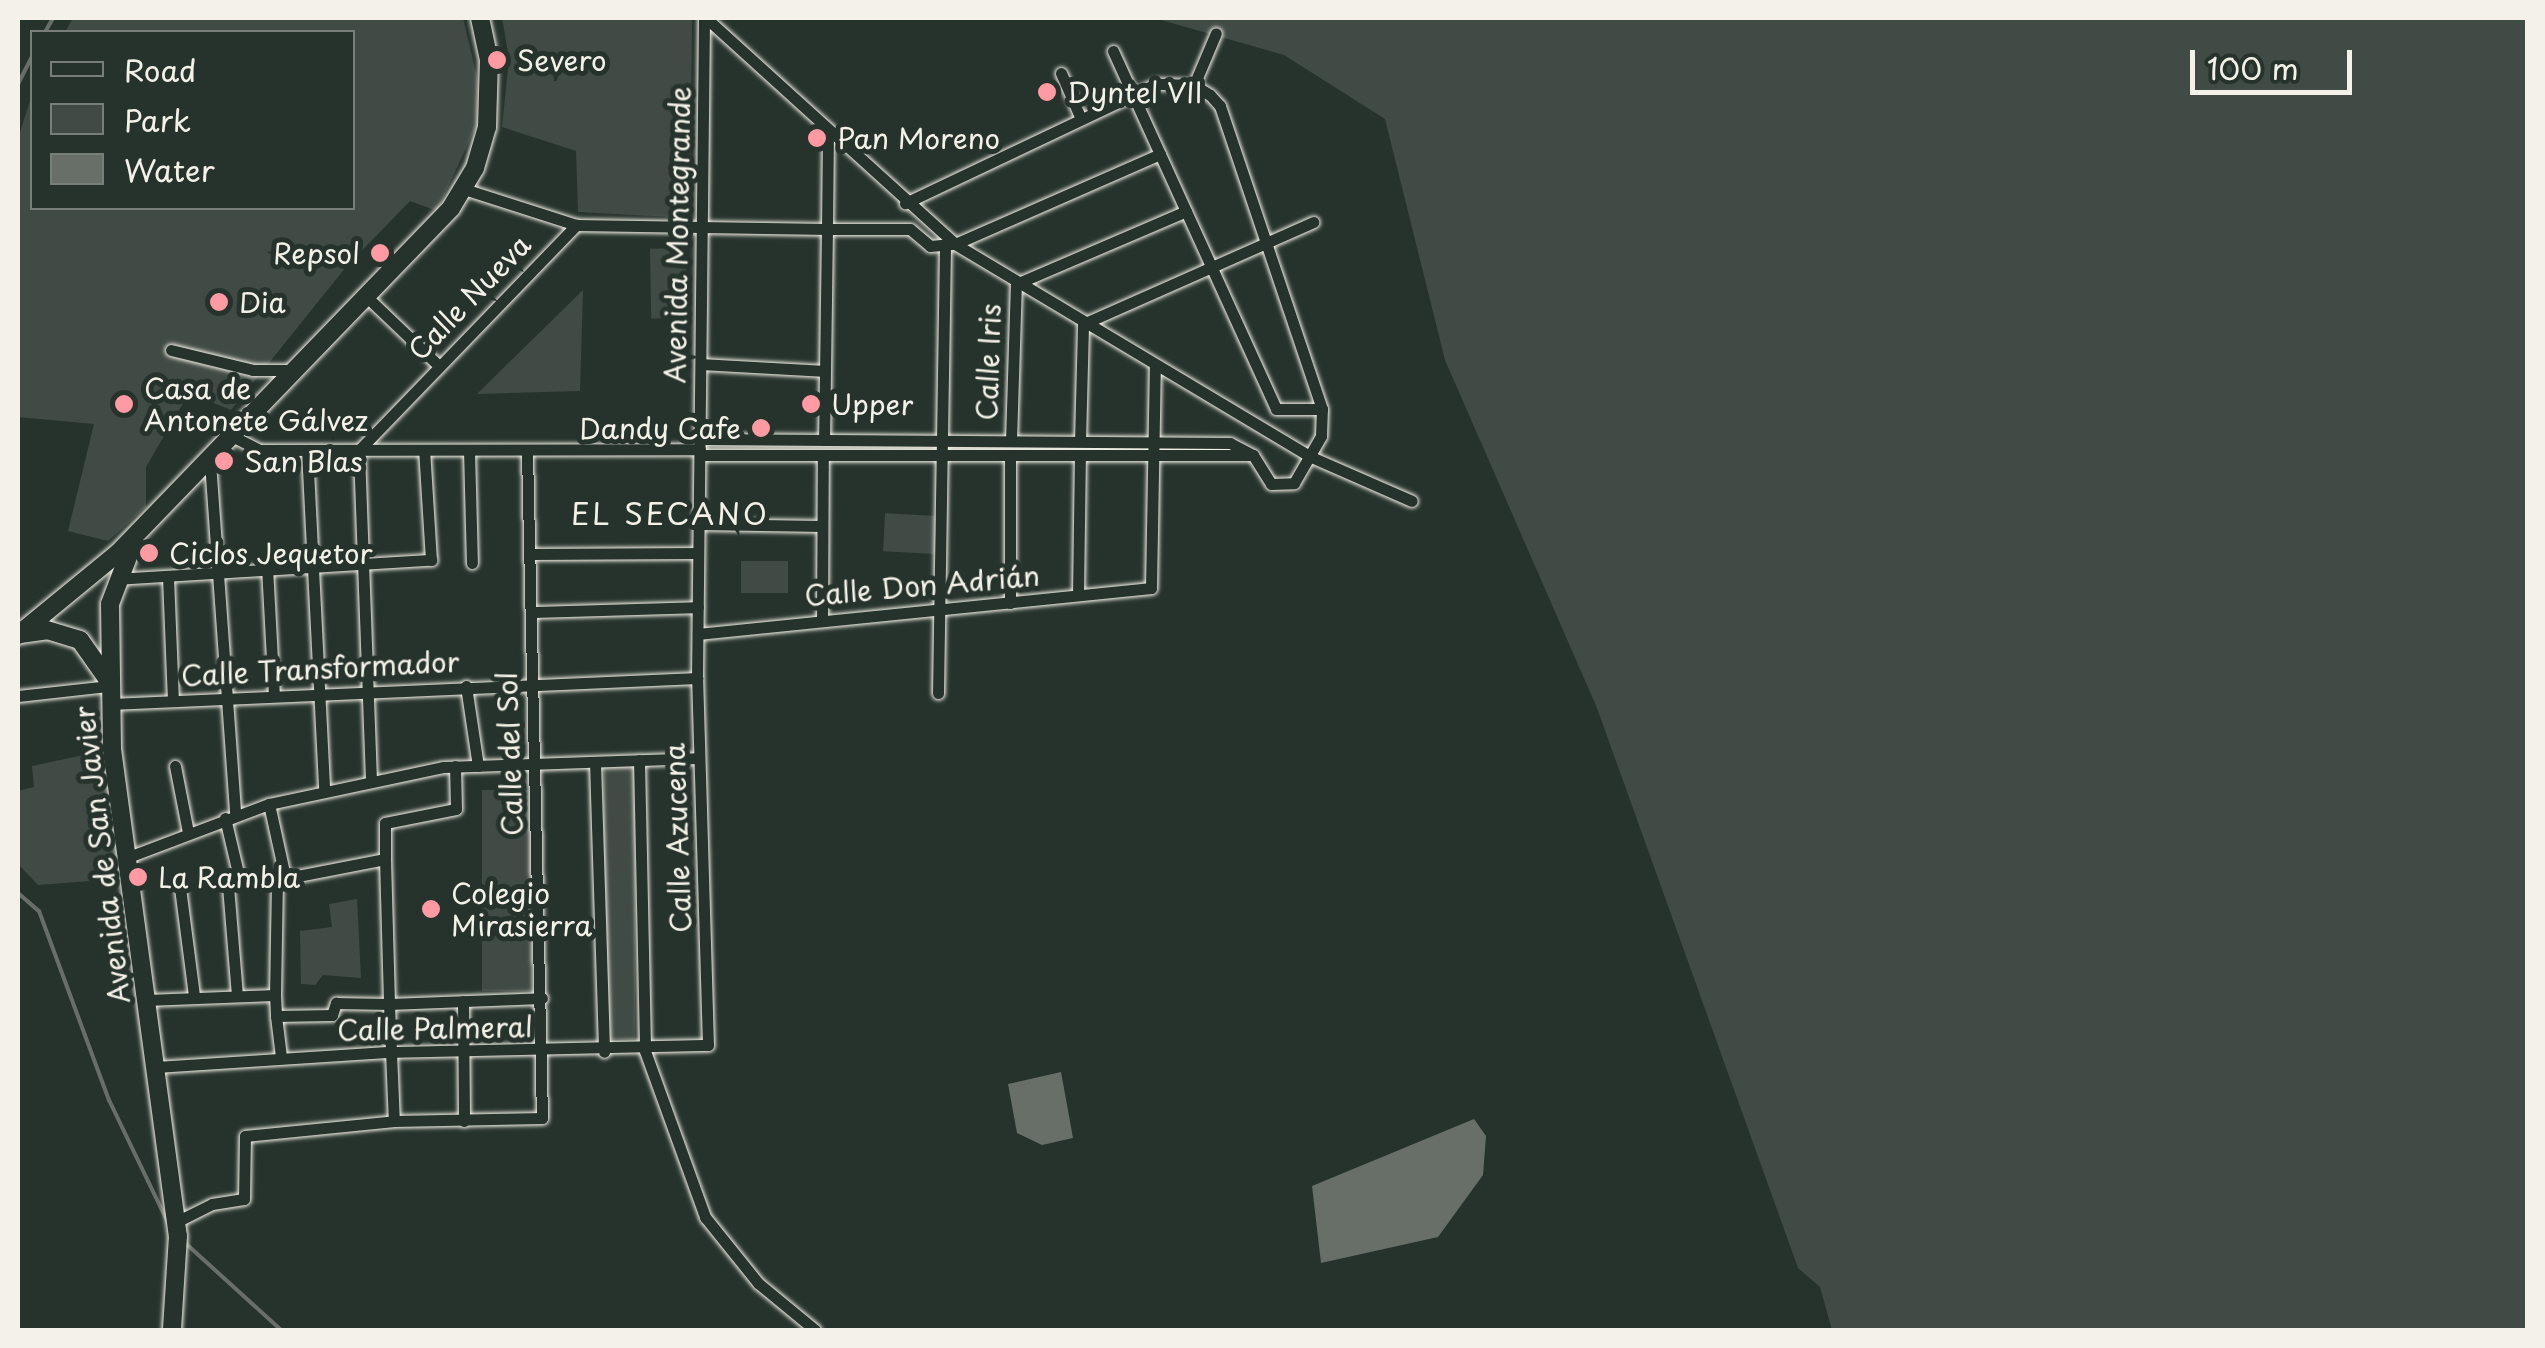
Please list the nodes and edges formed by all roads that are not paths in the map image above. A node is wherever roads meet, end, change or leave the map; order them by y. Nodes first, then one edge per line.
1 (706, 18) edge
2 (485, 22) edge
3 (1216, 33) dead end
4 (1112, 51) dead end
5 (1062, 74) dead end
6 (1194, 85) junction
7 (1132, 94) junction
8 (1081, 119) junction
9 (828, 133) junction
10 (1160, 154) junction
11 (464, 188) junction
12 (905, 202) junction
13 (1186, 211) junction
14 (1313, 222) dead end
15 (576, 225) junction
16 (702, 226) junction
17 (827, 229) junction
18 (950, 245) junction
19 (1265, 246) junction
20 (1213, 270) junction
21 (1016, 284) junction
22 (368, 298) junction
23 (1083, 324) junction
24 (171, 350) dead end
25 (437, 364) junction
26 (701, 364) junction
27 (304, 366) junction
28 (1155, 367) junction
29 (253, 370) junction
30 (825, 371) junction
31 (262, 409) junction
32 (1322, 409) junction
33 (234, 437) junction
34 (824, 440) junction
35 (943, 440) junction
36 (1011, 441) junction
37 (1080, 441) junction
38 (1152, 442) junction
39 (700, 448) junction
40 (307, 450) junction
41 (359, 450) junction
42 (424, 450) junction
43 (469, 450) junction
44 (527, 450) junction
45 (823, 456) junction
46 (1253, 456) junction
47 (1309, 456) junction
48 (943, 457) junction
49 (1010, 458) junction
50 (1080, 458) junction
51 (1152, 459) junction
52 (210, 462) junction
53 (1412, 501) dead end
54 (699, 524) junction
55 (822, 526) junction
56 (698, 553) junction
57 (530, 554) junction
58 (365, 562) junction
59 (472, 563) dead end
60 (313, 565) junction
61 (266, 568) junction
62 (220, 570) junction
63 (110, 573) junction
64 (168, 577) junction
65 (1078, 595) junction
66 (1010, 603) junction
67 (698, 607) junction
68 (940, 609) junction
69 (531, 612) junction
70 (822, 621) junction
71 (18, 634) edge
72 (698, 634) junction
73 (697, 678) junction
74 (532, 683) junction
75 (466, 686) junction
76 (369, 691) junction
77 (320, 693) junction
78 (938, 693) dead end
79 (109, 695) junction
80 (18, 696) edge
81 (274, 696) junction
82 (232, 698) junction
83 (173, 700) junction
84 (699, 758) junction
85 (639, 760) junction
86 (596, 762) junction
87 (534, 764) junction
88 (175, 766) dead end
89 (455, 766) junction
90 (478, 766) junction
91 (371, 780) junction
92 (324, 789) junction
93 (269, 804) junction
94 (230, 816) junction
95 (188, 832) junction
96 (126, 858) junction
97 (385, 860) junction
98 (239, 877) dead end
99 (281, 878) junction
100 (180, 880) dead end
101 (228, 886) dead end
102 (274, 995) junction
103 (194, 996) junction
104 (236, 996) junction
105 (542, 998) junction
106 (146, 1000) junction
107 (463, 1001) junction
108 (388, 1004) junction
109 (276, 1016) junction
110 (709, 1040) joint
111 (645, 1051) junction
112 (391, 1052) junction
113 (544, 1052) junction
114 (604, 1052) junction
115 (464, 1054) junction
116 (282, 1057) junction
117 (156, 1067) junction
118 (394, 1121) junction
119 (464, 1121) junction
120 (176, 1222) junction
121 (172, 1330) edge
122 (814, 1330) edge

1 - 9 street
1 - 16 street, Avenida Montegrande
2 - 11 main road
3 - 6 street
4 - 7 street
5 - 8 street
6 - 7 street
6 - 19 street
7 - 8 street
7 - 10 street
8 - 12 street
9 - 12 street
9 - 17 street
10 - 13 street
10 - 18 street
11 - 15 street
11 - 22 main road
12 - 18 street
13 - 20 street
13 - 21 street
14 - 19 street
15 - 16 street
15 - 25 street, Calle Nueva
16 - 17 street
16 - 26 street, Avenida Montegrande
17 - 18 street
17 - 30 street
18 - 21 street
18 - 35 street
19 - 20 street
19 - 32 street
20 - 23 street
20 - 32 street
21 - 23 street
21 - 36 street, Calle Iris
22 - 25 street
22 - 27 main road
23 - 28 street
23 - 37 street
24 - 29 street
25 - 41 street, Calle Nueva
26 - 30 street
26 - 39 street, Avenida Montegrande
27 - 29 street
27 - 31 main road
28 - 38 street
28 - 47 street
29 - 31 street
30 - 34 street
31 - 33 main road
32 - 47 street
33 - 40 street
33 - 52 main road
34 - 35 street
34 - 39 street
35 - 36 street
35 - 48 street
36 - 37 street
37 - 38 street
38 - 46 street
38 - 51 street
39 - 44 street
39 - 45 street
39 - 54 street, Avenida Montegrande
40 - 41 street
40 - 60 street
41 - 42 street
41 - 58 street
42 - 43 street
42 - 58 street
43 - 44 street
43 - 59 street
44 - 57 street, Calle del Sol
45 - 48 street
45 - 55 street
46 - 47 street
46 - 51 street
47 - 53 street
48 - 49 street
48 - 68 street
49 - 50 street
49 - 66 street, Calle Iris
50 - 51 street
50 - 65 street
51 - 65 street, Calle Don Adrián
52 - 62 street
52 - 63 main road
54 - 55 street
54 - 56 street, Avenida Montegrande
55 - 70 street
56 - 57 street
56 - 67 street, Avenida Montegrande
57 - 69 street, Calle del Sol
58 - 60 street
58 - 76 street
60 - 61 street
60 - 77 street
61 - 62 street
61 - 81 street
62 - 64 street
62 - 82 street
63 - 64 street
63 - 71 main road
63 - 79 main road, Avenida de San Javier
64 - 83 street
65 - 66 street, Calle Don Adrián
66 - 68 street, Calle Don Adrián
67 - 69 street
67 - 72 street, Avenida Montegrande
68 - 70 street, Calle Don Adrián
68 - 78 street
69 - 74 street, Calle del Sol
70 - 72 street, Calle Don Adrián
71 - 79 main road
72 - 73 street, Calle Azucena
73 - 74 street, Calle Transformador
73 - 84 street, Calle Azucena
74 - 75 street, Calle Transformador
74 - 87 street, Calle del Sol
75 - 76 street, Calle Transformador
75 - 90 street
76 - 77 street, Calle Transformador
76 - 91 street
77 - 81 street, Calle Transformador
77 - 92 street
79 - 80 street, Calle Transformador
79 - 83 street, Calle Transformador
79 - 96 main road, Avenida de San Javier
81 - 82 street, Calle Transformador
82 - 83 street, Calle Transformador
82 - 94 street
84 - 85 street
84 - 110 street, Calle Azucena
85 - 86 street
85 - 111 street
86 - 87 street
86 - 114 street
87 - 90 street
87 - 105 street, Calle del Sol
88 - 95 street
89 - 90 street
89 - 91 street
89 - 97 street
91 - 92 street
92 - 93 street
93 - 94 street
93 - 99 street
94 - 95 street
94 - 98 street
95 - 96 street
96 - 106 main road, Avenida de San Javier
97 - 99 street
97 - 108 street
99 - 102 street
100 - 103 street
101 - 104 street
102 - 104 street
102 - 109 street
103 - 104 street
103 - 106 street
105 - 107 street
105 - 113 street, Calle del Sol
106 - 117 main road, Avenida de San Javier
107 - 108 street
107 - 115 street
108 - 109 street
108 - 112 street
109 - 116 street
110 - 111 street, Calle Palmeral
111 - 114 street, Calle Palmeral
111 - 122 street
112 - 115 street, Calle Palmeral
112 - 116 street, Calle Palmeral
112 - 118 street
113 - 114 street, Calle Palmeral
113 - 115 street, Calle Palmeral
113 - 119 street, Calle del Sol
115 - 119 street
116 - 117 street, Calle Palmeral
117 - 120 main road, Avenida de San Javier
118 - 119 street
118 - 120 street
120 - 121 main road, Avenida de San Javier

